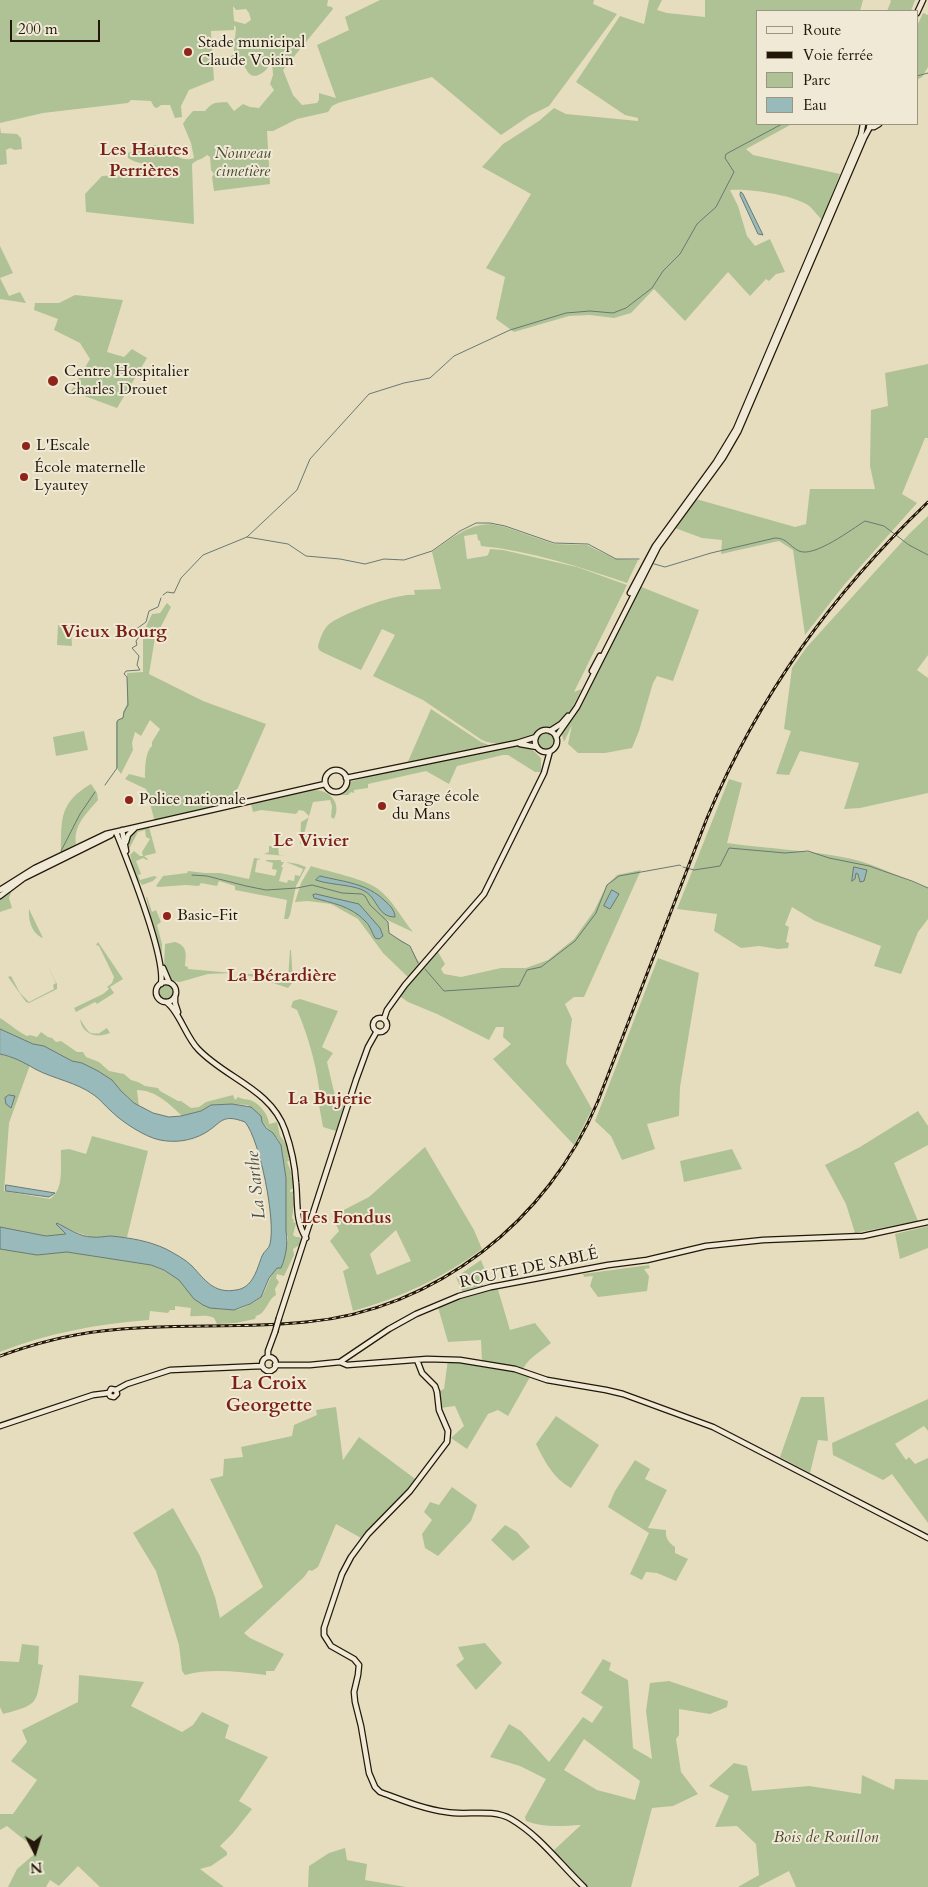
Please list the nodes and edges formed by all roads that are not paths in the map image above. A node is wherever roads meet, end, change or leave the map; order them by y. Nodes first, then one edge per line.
1 (863, 125) edge
2 (865, 125) edge
3 (876, 125) edge
4 (870, 127) junction
5 (550, 731) junction
6 (536, 737) junction
7 (556, 737) junction
8 (516, 743) junction
9 (537, 747) junction
10 (541, 751) junction
11 (550, 751) junction
12 (546, 764) junction
13 (346, 778) junction
14 (325, 784) junction
15 (139, 826) junction
16 (119, 831) junction
17 (125, 848) junction
18 (130, 869) junction
19 (0, 890) edge
20 (0, 896) edge
21 (156, 950) junction
22 (169, 982) junction
23 (161, 984) junction
24 (175, 997) junction
25 (166, 1002) junction
26 (384, 1019) junction
27 (182, 1026) junction
28 (376, 1031) junction
29 (928, 1222) edge
30 (306, 1238) junction
31 (268, 1358) junction
32 (417, 1360) junction
33 (340, 1362) junction
34 (275, 1365) junction
35 (262, 1366) junction
36 (0, 1426) edge
37 (928, 1538) edge
38 (584, 1887) edge

1 - 5 main road
2 - 4 main road
3 - 4 main road
4 - 7 main road
5 - 6 main road
5 - 7 main road
6 - 8 main road
6 - 9 main road
7 - 11 main road
8 - 9 main road
8 - 13 main road
9 - 10 main road
10 - 11 main road
10 - 12 main road
11 - 12 main road
12 - 26 main road
13 - 14 main road
13 - 14 main road
14 - 15 main road
15 - 16 main road
15 - 17 main road
16 - 17 main road
16 - 18 main road
16 - 19 main road
16 - 20 main road
17 - 18 main road
18 - 21 main road
21 - 22 main road
21 - 23 main road
22 - 23 main road
22 - 24 main road
23 - 25 main road
24 - 25 main road
24 - 27 main road
25 - 27 main road
26 - 28 main road
26 - 28 main road
27 - 30 main road
28 - 30 main road
29 - 33 main road, ROUTE DE SABLÉ
30 - 31 main road, bridge
31 - 34 main road
31 - 35 main road
32 - 33 main road
32 - 37 main road
32 - 38 main road
33 - 34 main road, ROUTE DE SABLÉ
34 - 35 main road
35 - 36 main road

